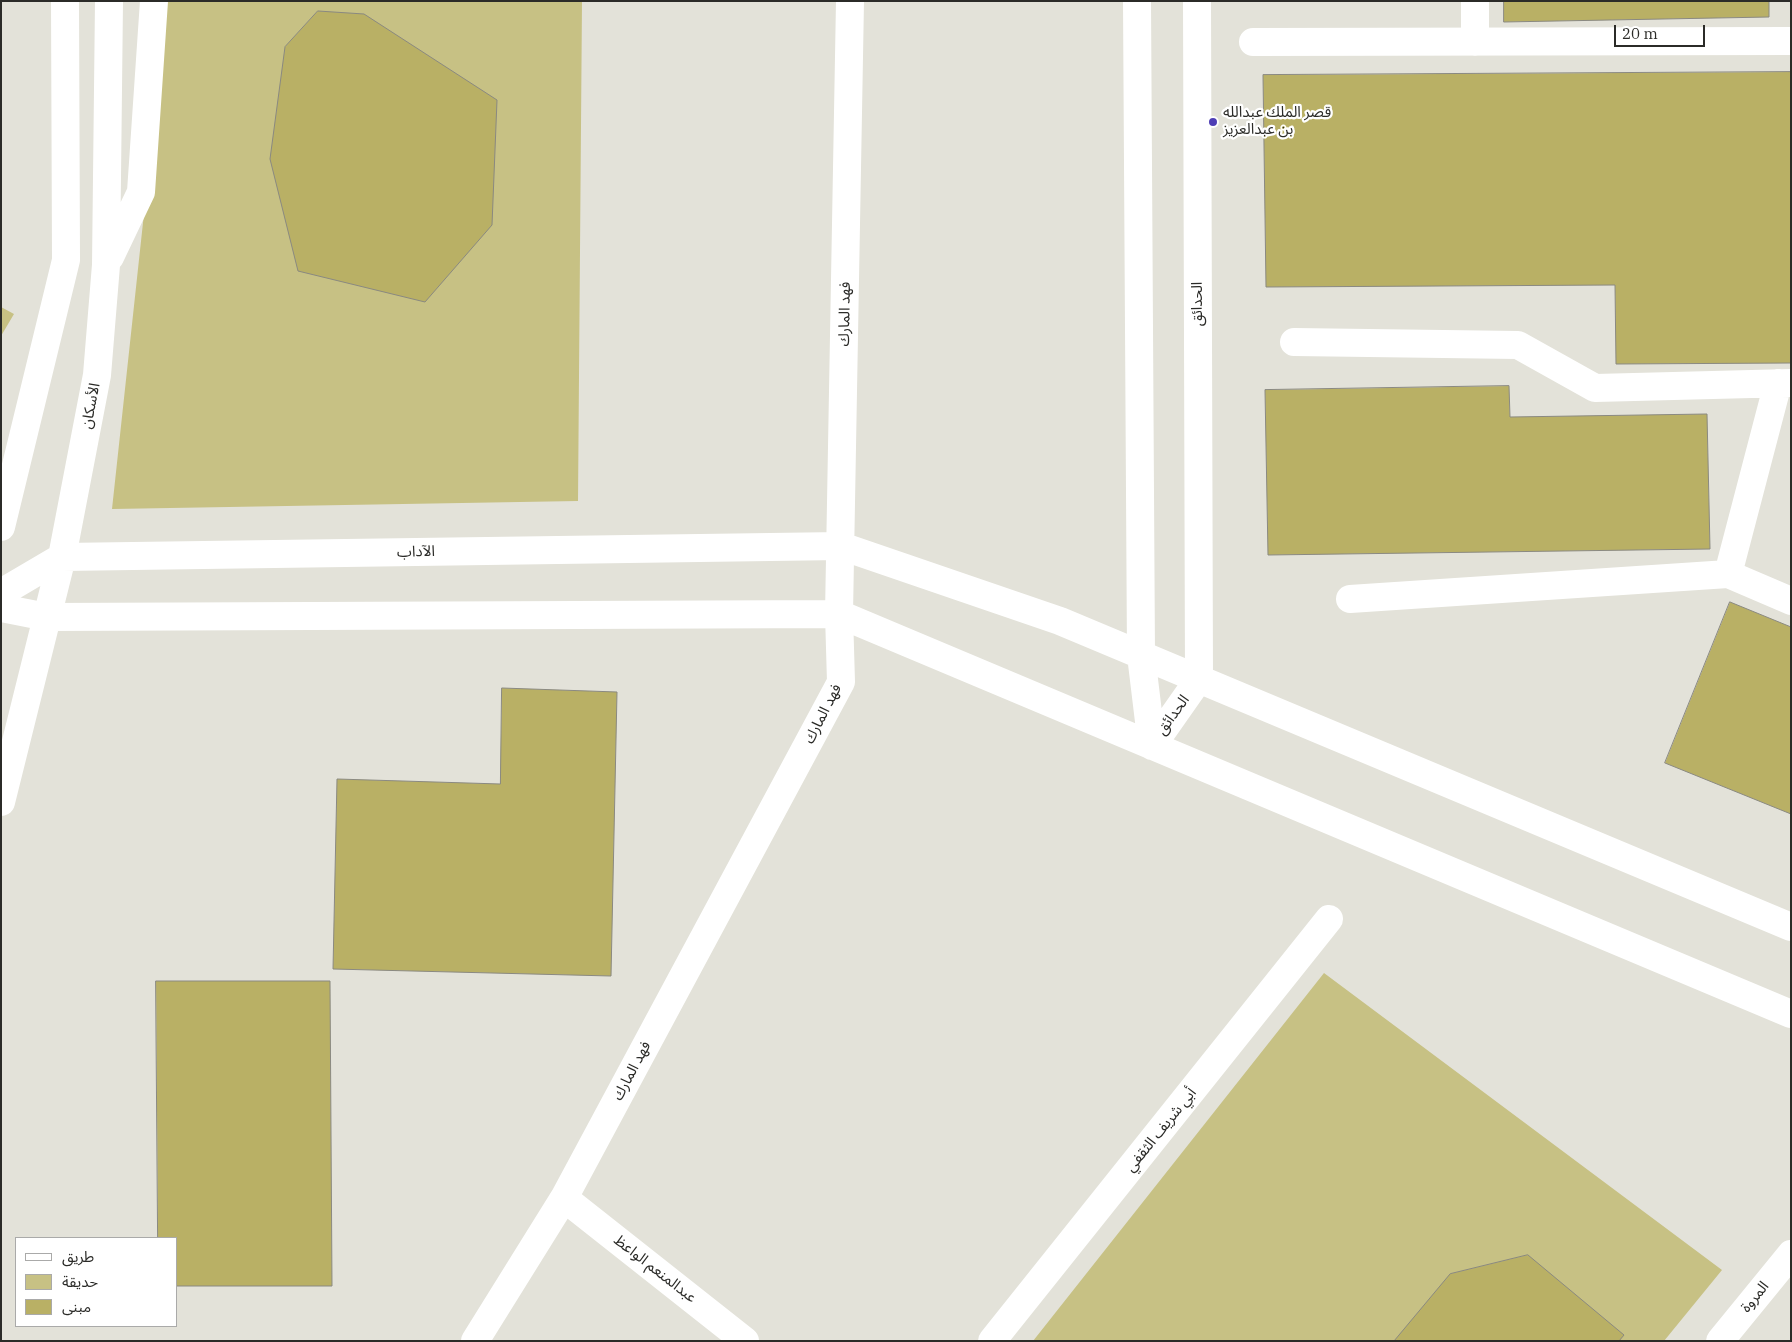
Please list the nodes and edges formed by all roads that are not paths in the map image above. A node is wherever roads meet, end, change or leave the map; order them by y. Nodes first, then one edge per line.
1 (65, 1) edge
2 (109, 1) edge
3 (154, 1) edge
4 (850, 1) edge
5 (1137, 1) edge
6 (1197, 1) edge
7 (1475, 1) edge
8 (1791, 41) edge
9 (1253, 42) dead end
10 (1475, 42) junction
11 (106, 265) junction
12 (1294, 342) dead end
13 (1784, 383) edge
14 (1, 527) edge
15 (841, 546) junction
16 (62, 557) junction
17 (1728, 574) junction
18 (1, 593) edge
19 (1350, 599) dead end
20 (1791, 601) edge
21 (1, 608) edge
22 (839, 614) junction
23 (48, 617) junction
24 (1141, 655) junction
25 (1199, 679) junction
26 (1152, 746) junction
27 (1, 802) edge
28 (1329, 919) dead end
29 (1791, 928) edge
30 (1791, 1014) edge
31 (564, 1198) junction
32 (1791, 1254) edge
33 (1782, 1279) edge
34 (1726, 1338) edge
35 (475, 1341) edge
36 (745, 1341) edge
37 (992, 1341) edge

1 - 14 street
2 - 11 street, الأسكان
3 - 11 street
4 - 15 street, فهد المارك
5 - 24 street, الحدائق
6 - 25 street, الحدائق
7 - 10 street
8 - 10 street
9 - 10 street
11 - 16 street, الأسكان
12 - 13 street
13 - 17 street
15 - 16 street, الآداب
15 - 22 street, فهد المارك
15 - 24 street, الآداب
16 - 18 street, الآداب
16 - 23 street, الأسكان
17 - 19 street
17 - 20 street
21 - 23 street
22 - 23 street
22 - 26 street
22 - 31 street, فهد المارك
23 - 27 street, الأسكان
24 - 25 street, الآداب
24 - 26 street, الحدائق
25 - 26 street, الحدائق
25 - 29 street, الآداب
26 - 30 street
28 - 37 street, أبي شريف الثقفي
31 - 35 street, فهد المارك
31 - 36 street, عبدالمنعم الواعظ
32 - 33 street, المروة
33 - 34 street, المروة

